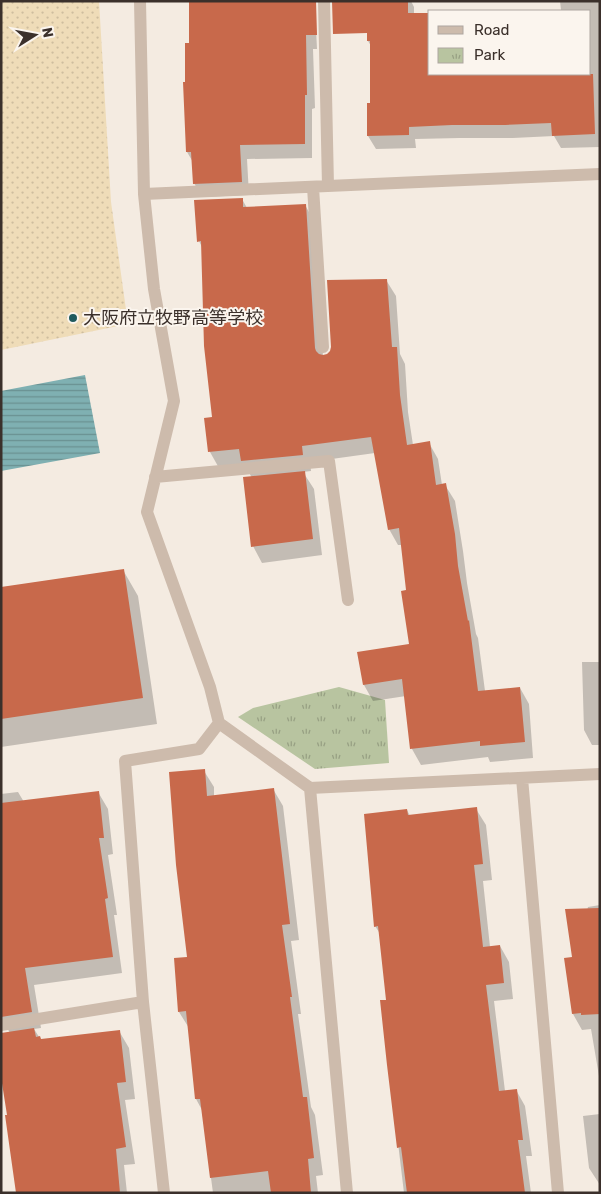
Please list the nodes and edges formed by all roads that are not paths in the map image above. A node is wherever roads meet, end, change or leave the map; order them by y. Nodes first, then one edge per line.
1 (140, 1) edge
2 (324, 1) edge
3 (600, 174) edge
4 (328, 186) junction
5 (313, 187) junction
6 (144, 194) junction
7 (323, 348) dead end
8 (156, 477) junction
9 (348, 600) dead end
10 (219, 723) junction
11 (600, 774) edge
12 (522, 778) junction
13 (310, 788) junction
14 (143, 1002) junction
15 (1, 1025) edge
16 (164, 1193) edge
17 (347, 1193) edge
18 (558, 1193) edge

1 - 6 street
2 - 4 street
3 - 4 street
4 - 5 street
5 - 6 street
5 - 7 street
6 - 8 street
8 - 9 street
8 - 10 street
10 - 13 street
10 - 14 street
11 - 12 street
12 - 13 street
12 - 18 street
13 - 17 street
14 - 15 street
14 - 16 street

